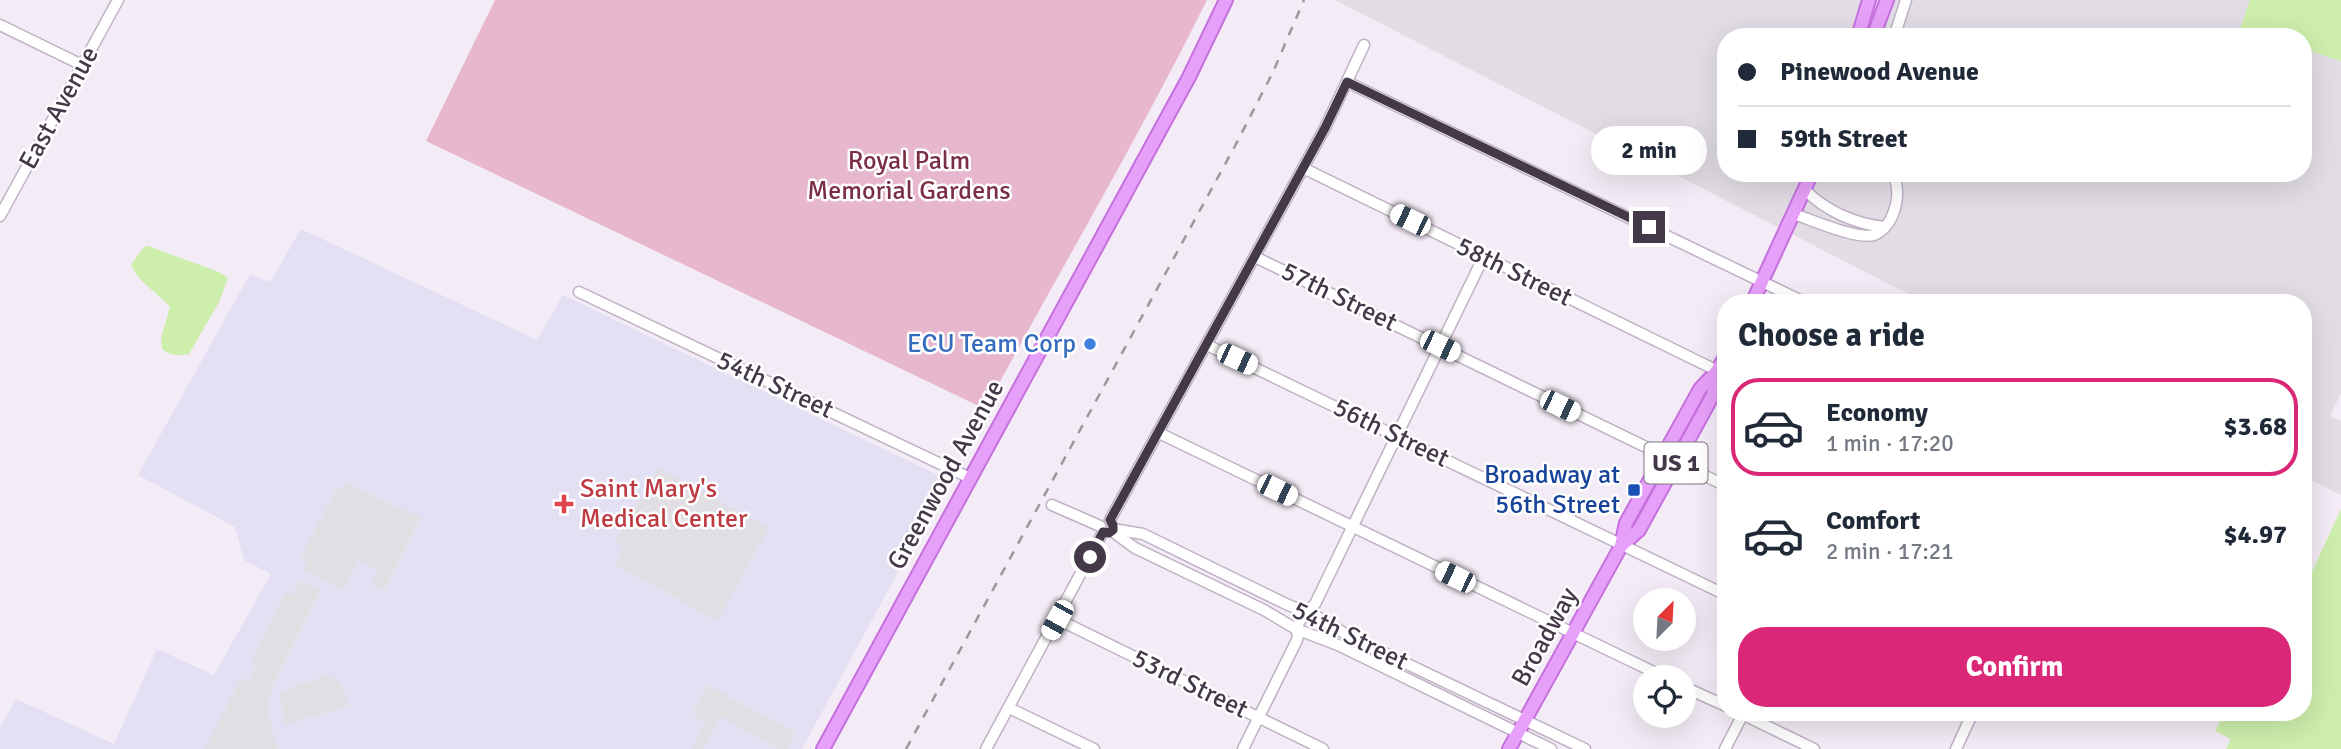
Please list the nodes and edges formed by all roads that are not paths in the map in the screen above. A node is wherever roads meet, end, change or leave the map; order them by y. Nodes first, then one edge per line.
1 (118, 0) edge
2 (1226, 0) edge
3 (1869, 0) edge
4 (1887, 0) edge
5 (1906, 0) edge
6 (0, 25) edge
7 (1861, 28) edge
8 (1876, 28) edge
9 (1897, 28) edge
10 (1364, 45) dead end
11 (82, 65) junction
12 (1347, 82) junction
13 (1303, 168) junction
14 (1808, 182) edge
15 (1897, 182) edge
16 (1805, 190) junction
17 (1794, 214) junction
18 (0, 216) edge
19 (1886, 227) junction
20 (1484, 256) junction
21 (1255, 257) junction
22 (1763, 282) junction
23 (579, 292) dead end
24 (1757, 294) edge
25 (1788, 294) edge
26 (1207, 345) junction
27 (1440, 346) junction
28 (1717, 371) edge
29 (1717, 376) edge
30 (1717, 384) edge
31 (1159, 433) junction
32 (1396, 436) junction
33 (1663, 456) junction
34 (1676, 463) junction
35 (970, 478) junction
36 (1717, 482) edge
37 (1052, 505) dead end
38 (1352, 526) junction
39 (1108, 528) junction
40 (1621, 546) junction
41 (1717, 591) edge
42 (1311, 611) junction
43 (1057, 620) junction
44 (1301, 633) junction
45 (1573, 634) junction
46 (1639, 665) edge
47 (1696, 692) edge
48 (1717, 702) edge
49 (1009, 708) junction
50 (1258, 717) junction
51 (1525, 721) junction
52 (1737, 721) edge
53 (1757, 721) edge
54 (1968, 721) edge
55 (1518, 733) junction
56 (823, 749) edge
57 (986, 749) edge
58 (1094, 749) edge
59 (1243, 749) edge
60 (1323, 749) edge
61 (1509, 749) edge
62 (1552, 749) edge
63 (1585, 749) edge
64 (1725, 749) edge
65 (1814, 749) edge
66 (1956, 749) edge

1 - 11 street, East Avenue
2 - 35 main road, Greenwood Avenue
3 - 7 main road
4 - 8 main road
5 - 9 street
6 - 11 street
10 - 12 street
11 - 18 street, East Avenue
12 - 13 street
12 - 22 street
13 - 20 street, 58th Street
13 - 21 street
14 - 16 main road
15 - 19 street
16 - 17 main road
16 - 19 street
17 - 19 street
17 - 22 main road
20 - 27 street
20 - 28 street, 58th Street
21 - 26 street
21 - 27 street, 57th Street
22 - 24 main road
22 - 25 street
23 - 35 street, 54th Street
26 - 31 street
26 - 32 street, 56th Street
27 - 32 street
27 - 33 street, 57th Street
29 - 33 main road, Broadway / US 1
30 - 34 main road, Broadway / US 1
31 - 38 street
31 - 39 street
32 - 38 street
32 - 40 street, 56th Street
33 - 34 street, 57th Street
33 - 40 main road, Broadway / US 1
34 - 36 street, 57th Street
34 - 40 main road, Broadway / US 1
35 - 56 main road, Greenwood Avenue
37 - 39 street, 54th Street
38 - 42 street
38 - 45 street
39 - 42 street, 54th Street
39 - 43 street
39 - 44 street, 54th Street
40 - 41 street, 56th Street
40 - 45 main road, Broadway / US 1
42 - 44 street
42 - 51 street, 54th Street
43 - 49 street
43 - 50 street, 53rd Street
44 - 50 street
44 - 55 street, 54th Street
45 - 46 street
45 - 51 main road, Broadway / US 1
47 - 48 street
49 - 57 street
49 - 58 street
50 - 59 street
50 - 60 street, 53rd Street
51 - 55 main road, Broadway / US 1
51 - 63 street, 54th Street
52 - 64 street
53 - 65 street
54 - 66 street
55 - 61 main road, Broadway / US 1
55 - 62 street, 54th Street

